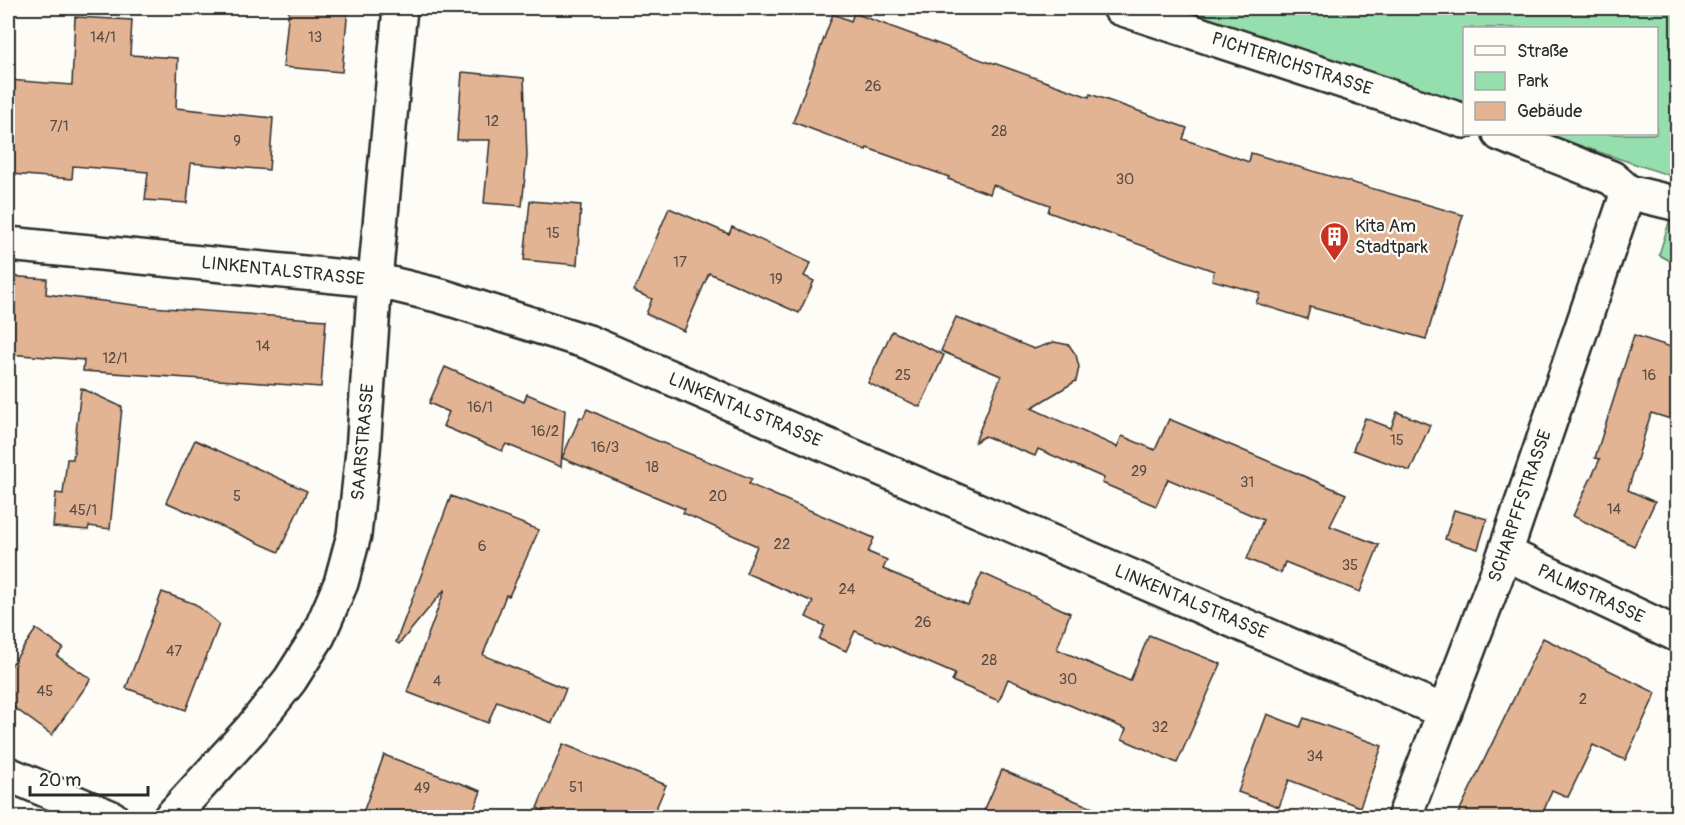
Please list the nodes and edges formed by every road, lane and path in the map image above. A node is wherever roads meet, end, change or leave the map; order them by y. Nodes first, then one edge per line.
1 (400, 8) edge
2 (1120, 8) edge
3 (1463, 121) edge
4 (1503, 135) edge
5 (1628, 192) junction
6 (1677, 204) edge
7 (8, 244) edge
8 (375, 280) junction
9 (1505, 553) junction
10 (1677, 635) edge
11 (1445, 712) junction
12 (8, 774) edge
13 (112, 818) edge
14 (170, 818) edge
15 (1404, 818) edge

1 - 8 street, SAARSTRASSE
2 - 3 street, PICHTERICHSTRASSE
4 - 5 street
5 - 6 street
5 - 9 street, SCHARPFFSTRASSE
7 - 8 street, LINKENTALSTRASSE
8 - 11 street, LINKENTALSTRASSE
8 - 14 street, SAARSTRASSE
9 - 10 street, PALMSTRASSE
9 - 11 street, SCHARPFFSTRASSE
11 - 15 street, SCHARPFFSTRASSE
12 - 13 street

